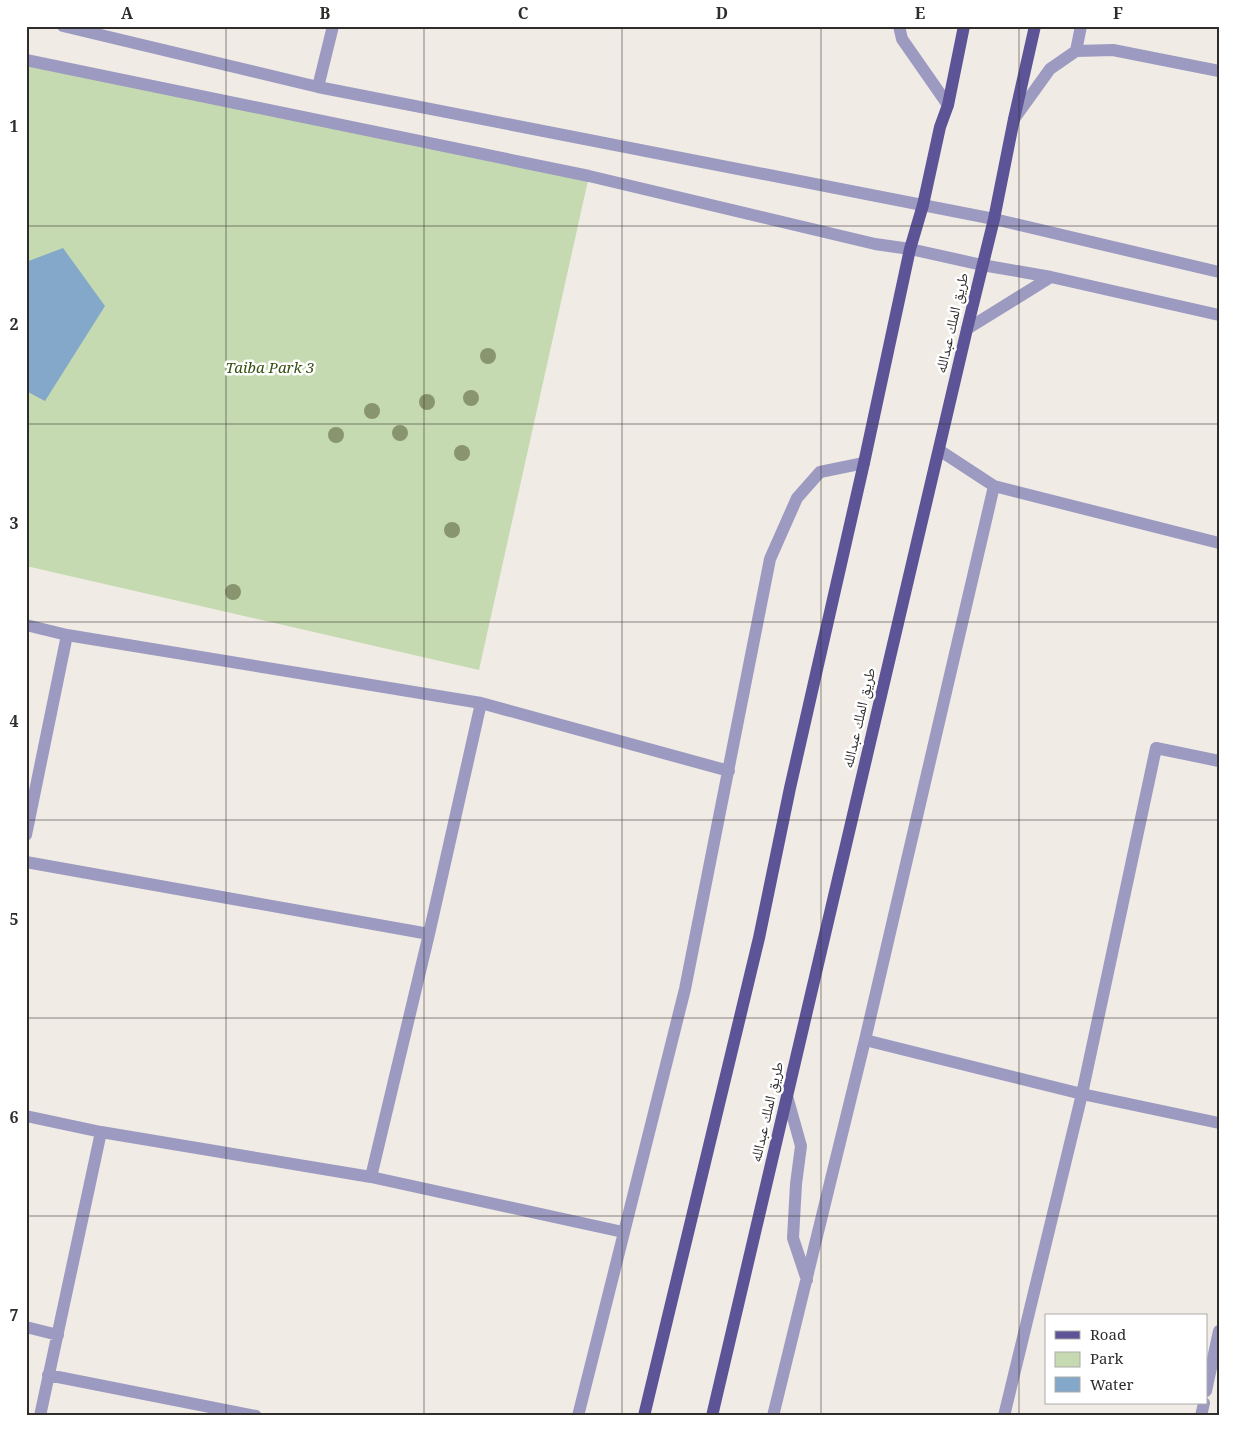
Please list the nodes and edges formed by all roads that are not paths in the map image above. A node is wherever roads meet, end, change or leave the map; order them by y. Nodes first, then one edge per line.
1 (63, 26) edge
2 (333, 26) edge
3 (899, 26) edge
4 (964, 26) edge
5 (1035, 26) edge
6 (1081, 26) edge
7 (1076, 51) junction
8 (26, 60) edge
9 (1219, 70) edge
10 (318, 87) junction
11 (948, 105) junction
12 (1014, 119) junction
13 (923, 205) junction
14 (994, 219) junction
15 (910, 249) junction
16 (982, 265) junction
17 (1219, 272) edge
18 (1051, 277) junction
19 (1219, 315) edge
20 (967, 329) junction
21 (939, 450) junction
22 (864, 463) junction
23 (994, 486) junction
24 (1219, 543) edge
25 (26, 625) edge
26 (66, 635) junction
27 (481, 703) junction
28 (1219, 761) edge
29 (729, 771) junction
30 (26, 835) edge
31 (26, 862) edge
32 (429, 934) junction
33 (865, 1040) junction
34 (1082, 1094) junction
35 (788, 1096) junction
36 (26, 1116) edge
37 (1219, 1123) edge
38 (101, 1132) junction
39 (371, 1177) junction
40 (623, 1232) junction
41 (807, 1280) junction
42 (26, 1327) edge
43 (1219, 1331) edge
44 (58, 1335) junction
45 (48, 1375) junction
46 (1208, 1382) edge
47 (40, 1416) edge
48 (256, 1416) edge
49 (578, 1416) edge
50 (644, 1416) edge
51 (712, 1416) edge
52 (774, 1416) edge
53 (1004, 1416) edge

1 - 10 street
2 - 10 street
3 - 11 street
4 - 11 main road
5 - 12 main road, طريق الملك عبدالله
6 - 7 street
7 - 9 street
7 - 12 street
8 - 15 street
10 - 13 street
11 - 13 main road
12 - 14 main road, طريق الملك عبدالله
13 - 14 street
13 - 15 main road
14 - 16 main road, طريق الملك عبدالله
14 - 17 street
15 - 16 street
15 - 22 main road
16 - 18 street
16 - 20 main road, طريق الملك عبدالله
18 - 19 street
18 - 20 street
20 - 21 main road, طريق الملك عبدالله
21 - 23 street
21 - 35 main road, طريق الملك عبدالله
22 - 29 street
22 - 50 main road
23 - 24 street
23 - 33 street
25 - 26 street
26 - 27 street
26 - 30 street
27 - 29 street
27 - 32 street
28 - 34 street
29 - 40 street
31 - 32 street
32 - 39 street
33 - 34 street
33 - 41 street
34 - 37 street
34 - 53 street
35 - 41 street
35 - 51 main road, طريق الملك عبدالله
36 - 38 street
38 - 39 street
38 - 44 street
39 - 40 street
40 - 49 street
41 - 52 street
42 - 44 street
43 - 46 street
44 - 45 street
45 - 47 street
45 - 48 street

